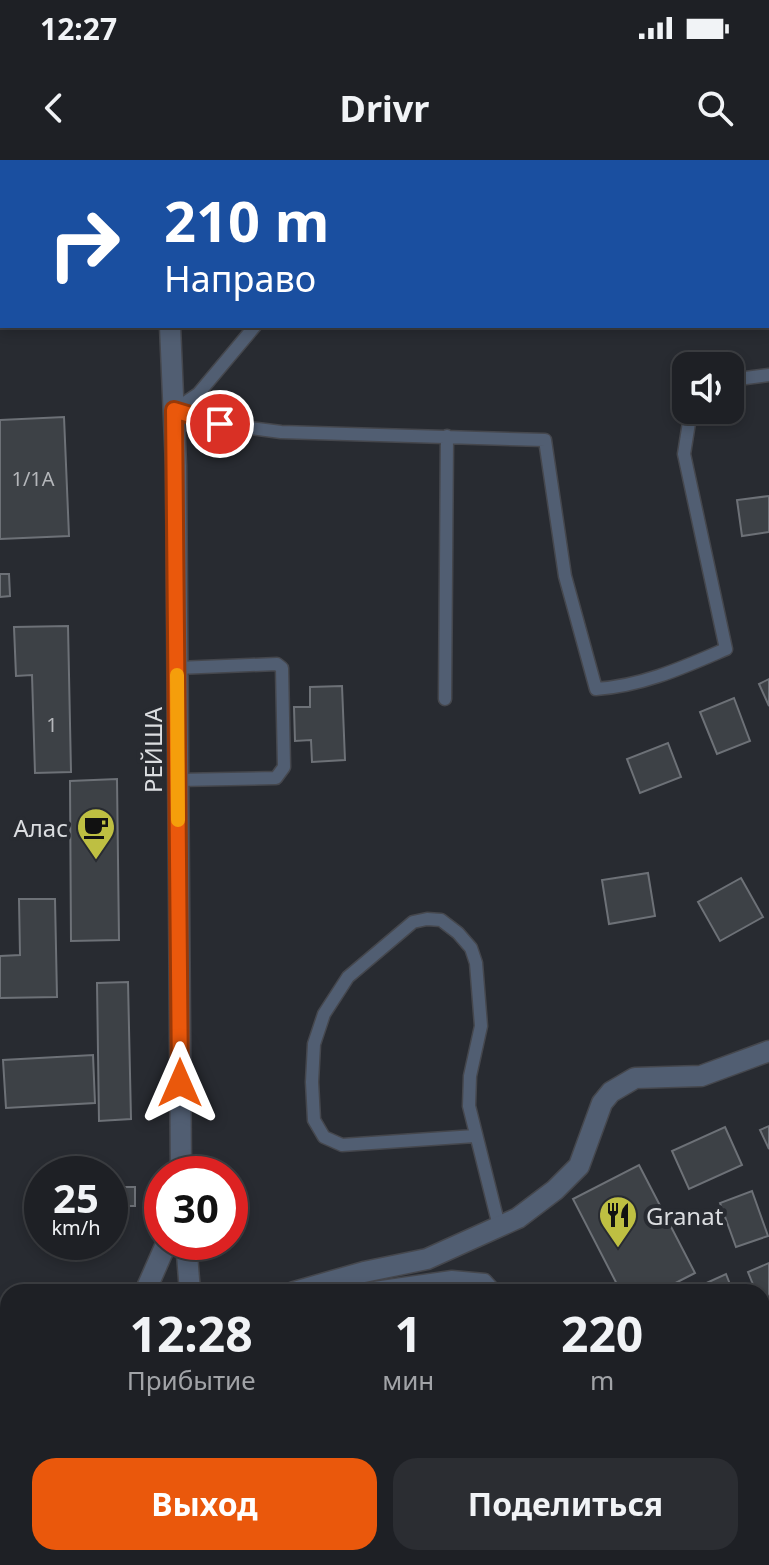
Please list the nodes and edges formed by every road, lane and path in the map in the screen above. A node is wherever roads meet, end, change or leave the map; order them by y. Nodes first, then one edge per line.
1 (170, 328) edge
2 (253, 328) edge
3 (769, 375) edge
4 (744, 378) edge
5 (174, 410) junction
6 (689, 424) edge
7 (447, 436) junction
8 (177, 668) junction
9 (445, 699) dead end
10 (178, 780) junction
11 (769, 1051) edge
12 (475, 1136) junction
13 (181, 1156) edge
14 (499, 1226) junction
15 (159, 1260) edge
16 (187, 1260) edge
17 (149, 1284) edge
18 (189, 1284) edge
19 (322, 1284) edge
20 (403, 1284) edge
21 (489, 1284) edge

1 - 5 street, РЕЙША
2 - 5 lane
3 - 4 lane
5 - 7 lane
5 - 8 street, РЕЙША
6 - 7 lane
7 - 9 lane
8 - 10 street, РЕЙША
8 - 10 lane
10 - 13 street, РЕЙША
11 - 14 street
12 - 12 lane
12 - 14 lane
14 - 19 street
15 - 17 street
16 - 18 street
20 - 21 lane

